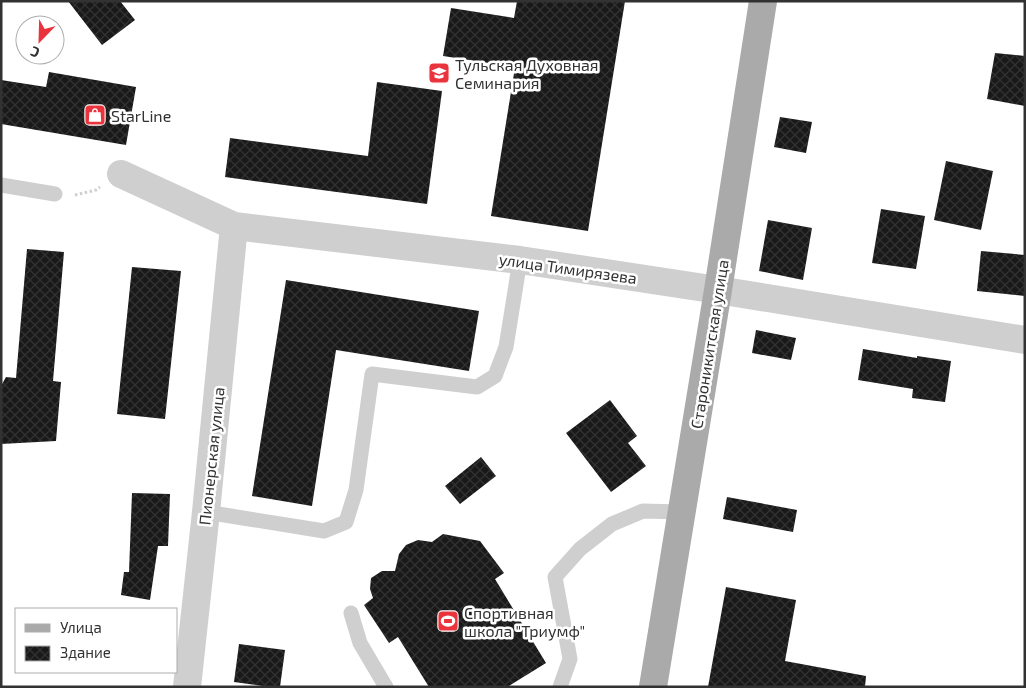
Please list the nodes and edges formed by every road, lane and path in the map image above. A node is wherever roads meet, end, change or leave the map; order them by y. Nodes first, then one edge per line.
1 (763, 1) edge
2 (121, 174) dead end
3 (1, 185) edge
4 (96, 190) dead end
5 (62, 195) joint
6 (234, 226) junction
7 (520, 260) junction
8 (718, 290) junction
9 (1025, 340) edge
10 (206, 512) junction
11 (682, 512) junction
12 (351, 613) dead end
13 (187, 687) edge
14 (386, 687) edge
15 (560, 687) edge
16 (653, 687) edge

1 - 8 main road, Староникитская улица
2 - 6 street, улица Тимирязева
3 - 5 lane
4 - 5 path
6 - 7 street, улица Тимирязева
6 - 10 street, Пионерская улица
7 - 8 street, улица Тимирязева
7 - 10 lane
8 - 9 street, улица Тимирязева
8 - 11 main road, Староникитская улица
10 - 13 street, Пионерская улица
11 - 15 lane
11 - 16 main road, Староникитская улица
12 - 14 lane

